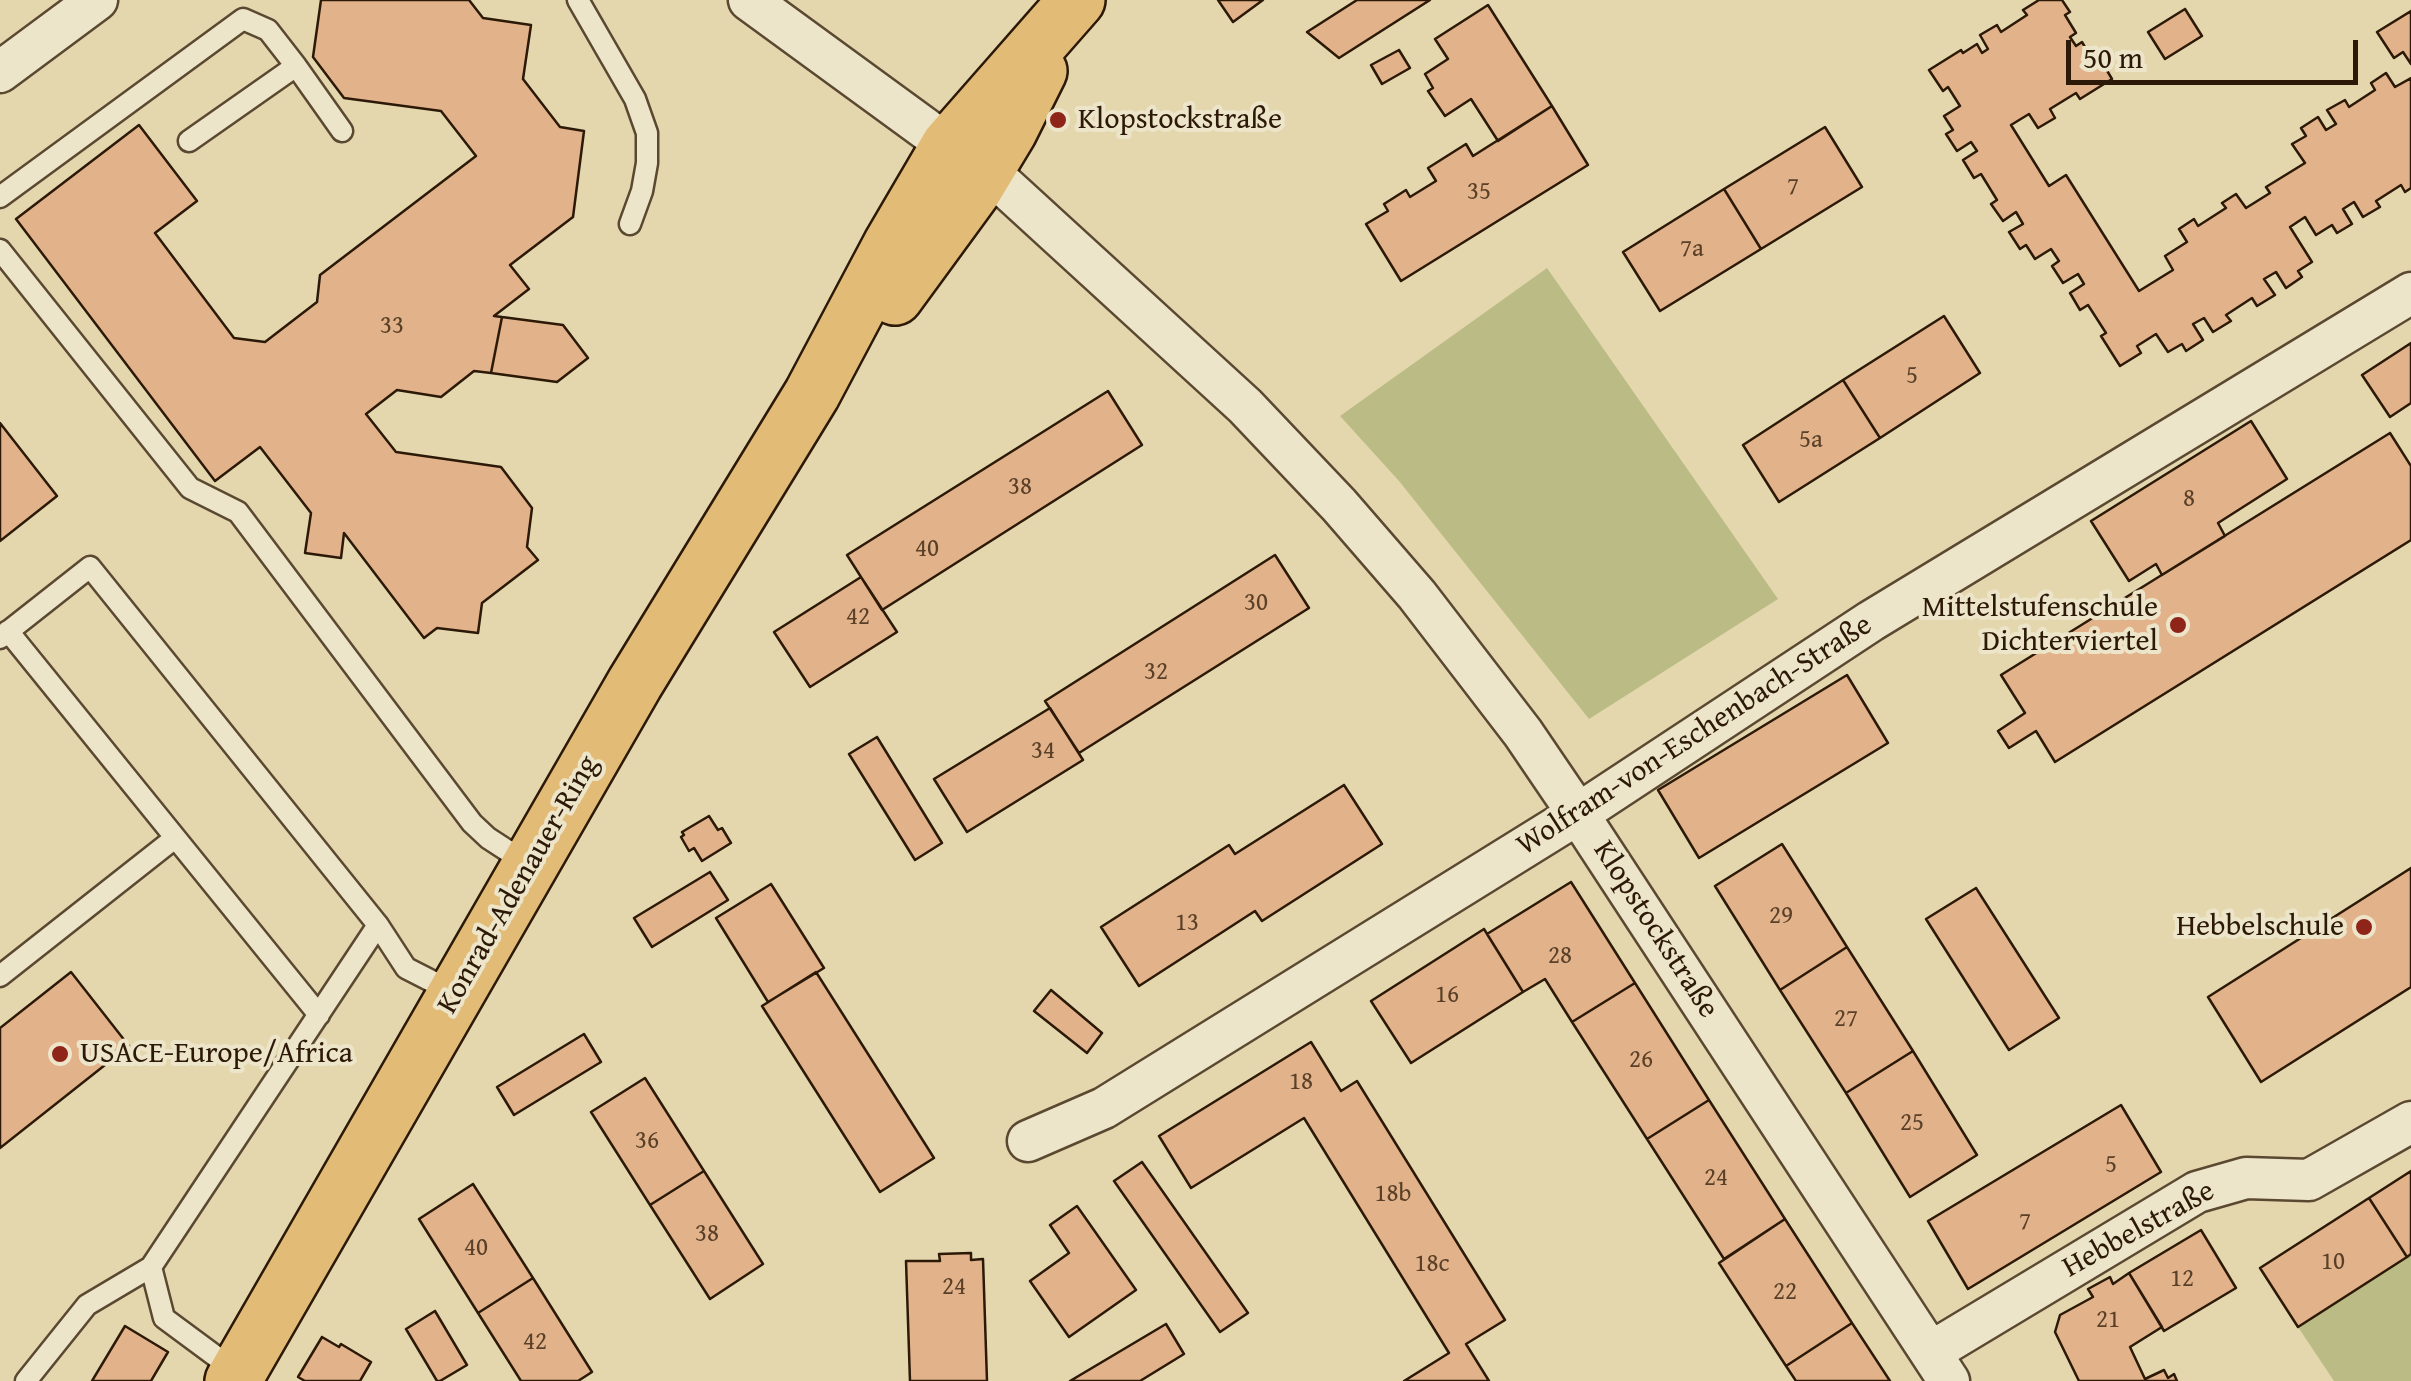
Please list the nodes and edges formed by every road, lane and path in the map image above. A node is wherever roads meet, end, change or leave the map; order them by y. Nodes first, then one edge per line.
1 (97, 0) edge
2 (578, 0) edge
3 (749, 0) edge
4 (1066, 13) edge
5 (296, 66) junction
6 (0, 72) edge
7 (342, 131) dead end
8 (189, 141) dead end
9 (967, 157) junction
10 (0, 197) edge
11 (630, 224) dead end
12 (0, 250) edge
13 (2411, 293) edge
14 (4, 635) edge
15 (1578, 814) junction
16 (175, 838) junction
17 (529, 865) junction
18 (378, 924) junction
19 (0, 976) edge
20 (457, 994) junction
21 (318, 1015) junction
22 (2411, 1122) edge
23 (1028, 1141) dead end
24 (151, 1267) junction
25 (1940, 1366) edge
26 (236, 1377) edge
27 (26, 1381) edge

1 - 6 street
2 - 11 lane
3 - 9 street, Klopstockstraße
4 - 9 main road, Konrad-Adenauer-Ring
5 - 7 lane
5 - 8 lane
5 - 10 lane
9 - 15 street, Klopstockstraße
9 - 17 main road, Konrad-Adenauer-Ring
12 - 17 lane
13 - 15 street, Wolfram-von-Eschenbach-Straße
14 - 16 lane
14 - 18 lane
15 - 23 street, Wolfram-von-Eschenbach-Straße
15 - 25 street, Klopstockstraße
16 - 19 lane
16 - 21 lane
17 - 20 main road, Konrad-Adenauer-Ring
18 - 20 lane
18 - 21 lane
20 - 26 main road, Konrad-Adenauer-Ring
21 - 24 lane
22 - 25 street, Hebbelstraße
24 - 26 lane
24 - 27 lane

